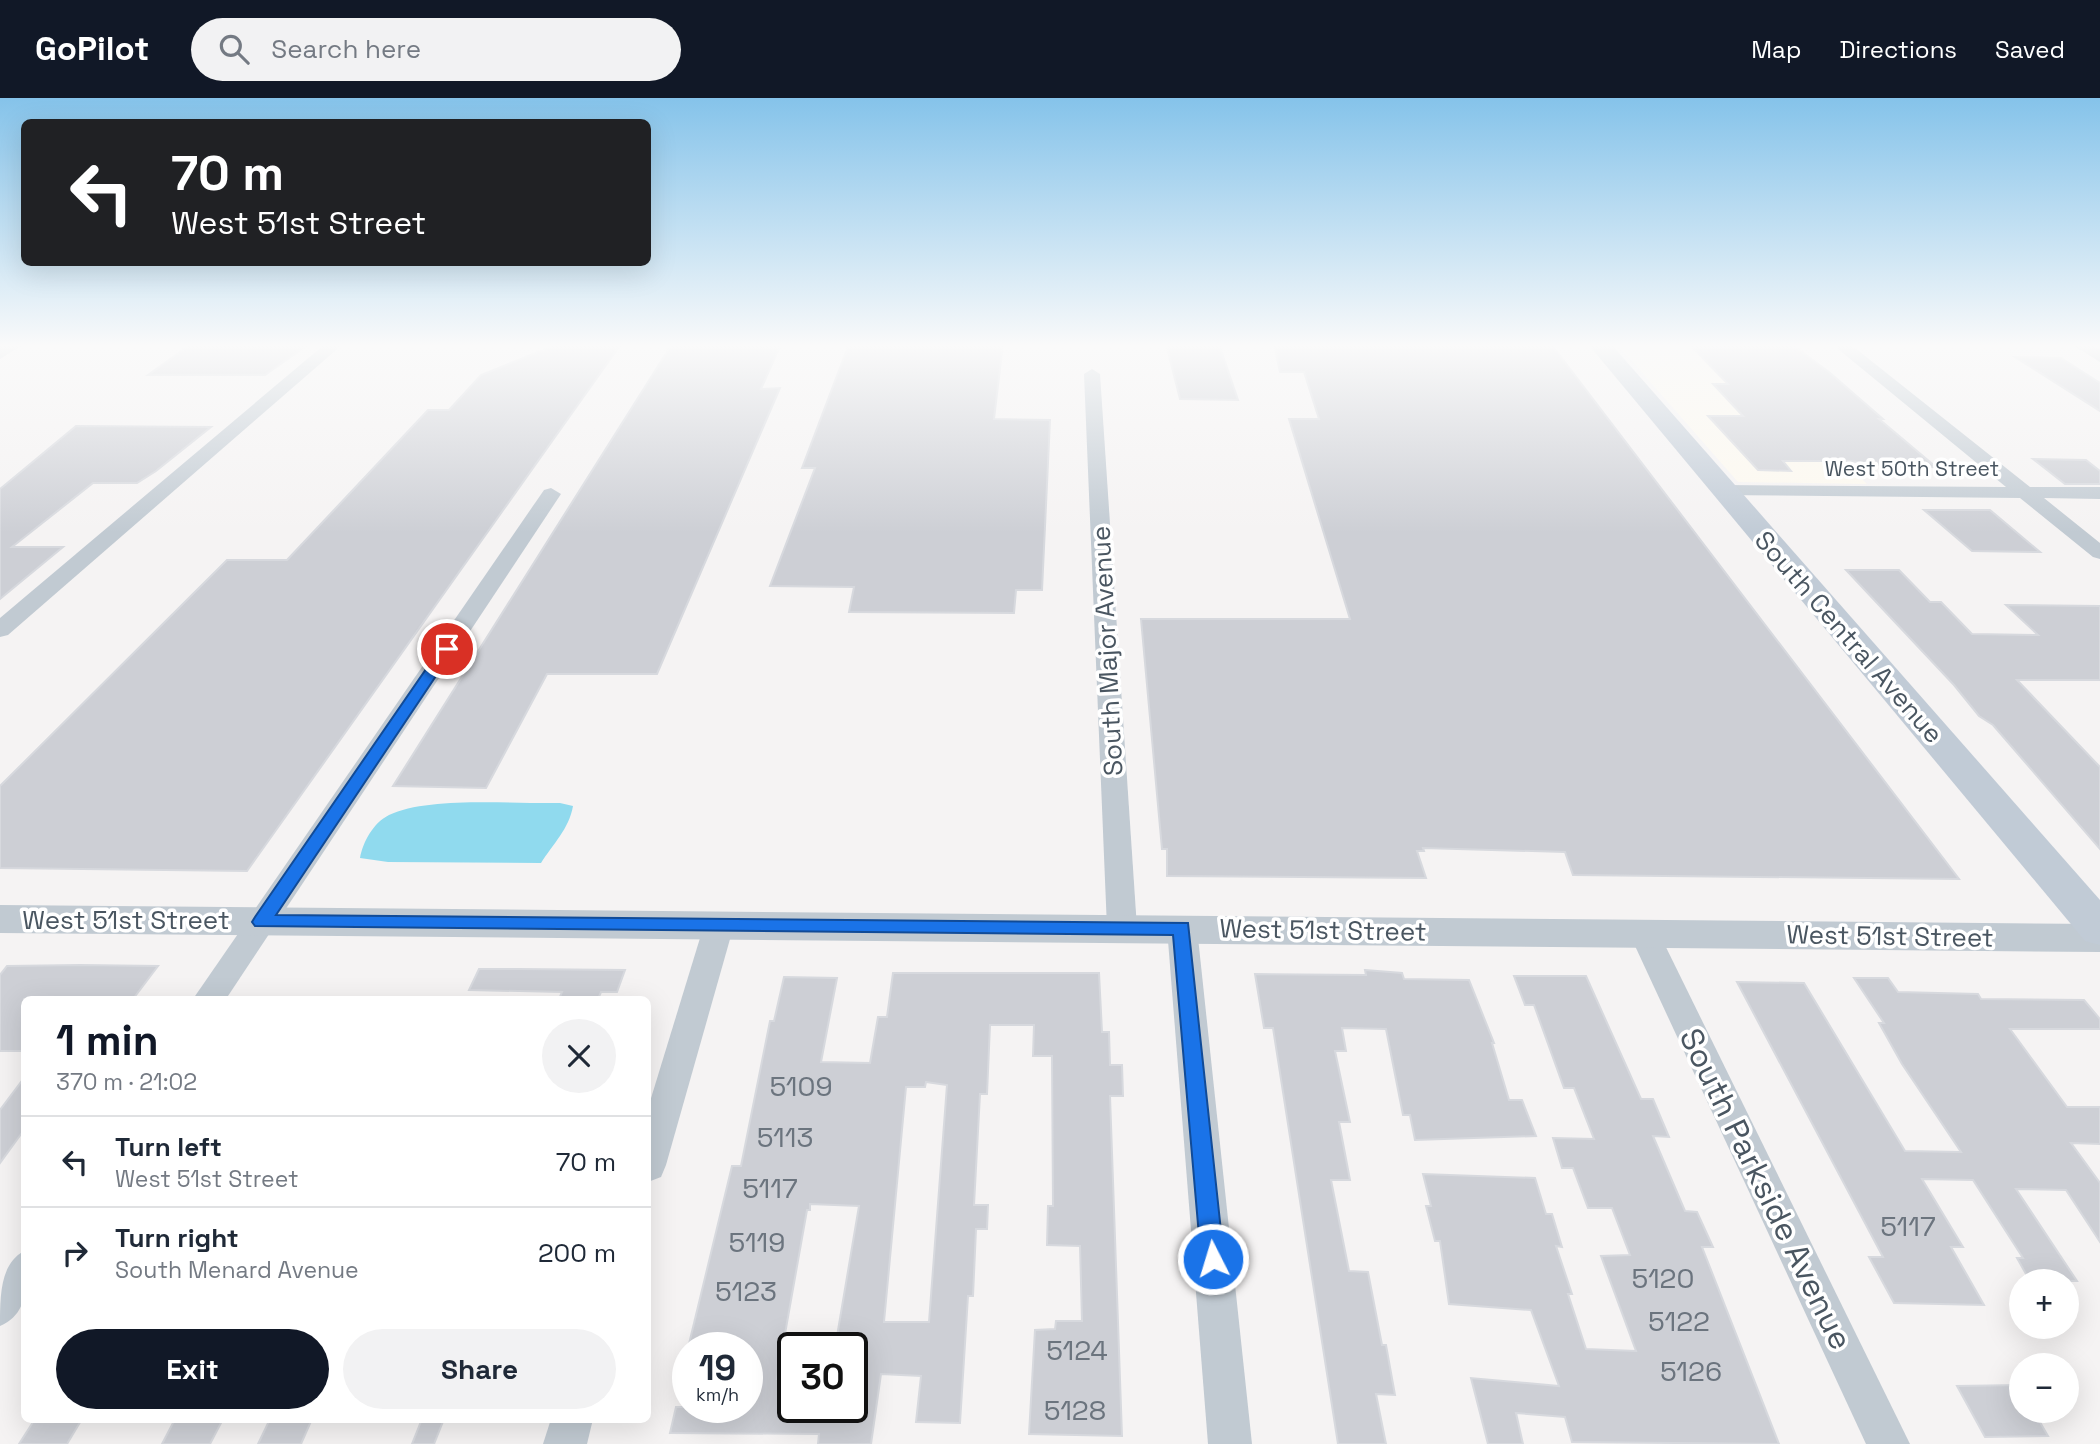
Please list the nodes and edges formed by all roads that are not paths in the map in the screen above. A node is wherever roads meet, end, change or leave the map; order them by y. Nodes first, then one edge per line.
1 (262, 407) edge
2 (1094, 407) edge
3 (1652, 407) edge
4 (1918, 407) edge
5 (1724, 491) junction
6 (2024, 493) junction
7 (2100, 493) edge
8 (551, 494) dead end
9 (2100, 554) edge
10 (0, 631) edge
11 (0, 919) edge
12 (261, 922) junction
13 (719, 925) junction
14 (1122, 928) junction
15 (1182, 928) junction
16 (2100, 929) edge
17 (1644, 933) junction
18 (2100, 938) edge
19 (211, 996) edge
20 (651, 1155) edge
21 (21, 1274) edge
22 (0, 1306) edge
23 (571, 1423) edge
24 (565, 1444) edge
25 (1230, 1444) edge
26 (1888, 1444) edge

1 - 10 street
2 - 14 street, South Major Avenue
3 - 5 main road, South Central Avenue
4 - 6 street
5 - 6 street, West 50th Street
5 - 16 main road, South Central Avenue
6 - 7 street, West 50th Street
6 - 9 street
8 - 12 street
11 - 12 street, West 51st Street
12 - 13 street, West 51st Street
12 - 19 street
13 - 14 street, West 51st Street
13 - 20 street
14 - 15 street, West 51st Street
15 - 17 street, West 51st Street
15 - 25 street
17 - 18 street, West 51st Street
17 - 26 street, South Parkside Avenue
21 - 22 street
23 - 24 street

